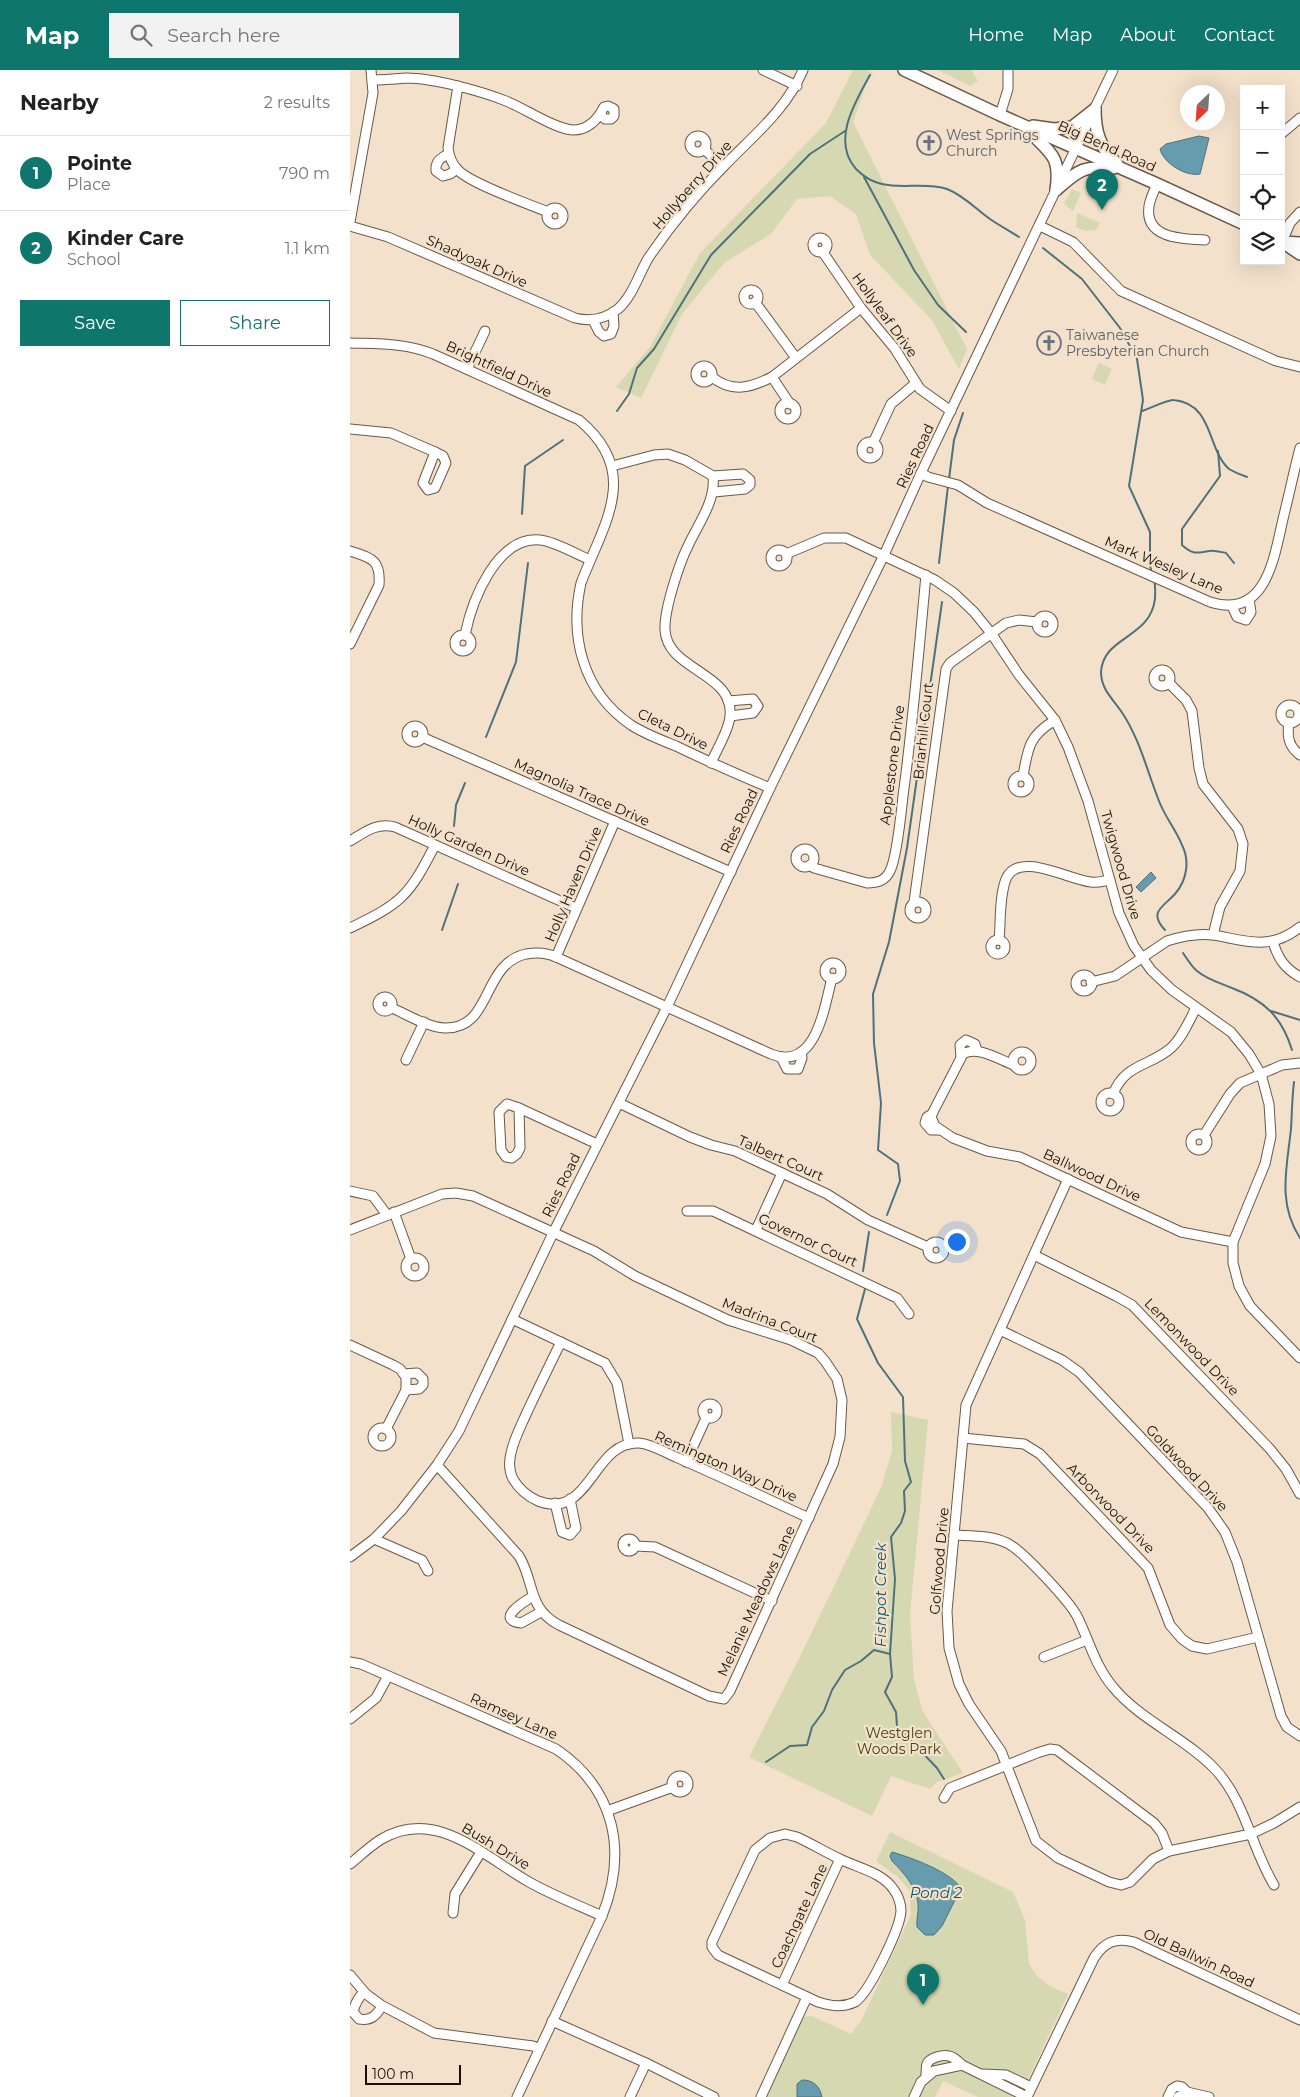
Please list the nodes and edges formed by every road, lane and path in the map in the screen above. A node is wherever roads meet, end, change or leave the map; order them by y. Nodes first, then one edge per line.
1 (371, 70) edge
2 (763, 70) edge
3 (804, 70) edge
4 (904, 70) edge
5 (1008, 70) edge
6 (1113, 70) edge
7 (372, 80) junction
8 (458, 86) junction
9 (797, 86) junction
10 (1095, 109) junction
11 (1000, 115) junction
12 (602, 116) dead end
13 (1300, 118) edge
14 (1024, 126) junction
15 (1285, 131) edge
16 (1076, 148) junction
17 (704, 149) dead end
18 (448, 154) junction
19 (723, 167) junction
20 (1122, 168) junction
21 (457, 169) junction
22 (1157, 184) junction
23 (1056, 190) junction
24 (548, 212) dead end
25 (1300, 212) edge
26 (350, 222) edge
27 (1240, 222) edge
28 (350, 226) edge
29 (1040, 226) junction
30 (1285, 234) edge
31 (1205, 240) dead end
32 (1285, 241) edge
33 (1285, 243) edge
34 (1300, 243) edge
35 (822, 251) dead end
36 (1300, 254) edge
37 (755, 302) dead end
38 (862, 308) junction
39 (613, 312) junction
40 (597, 319) junction
41 (485, 331) dead end
42 (350, 343) edge
43 (796, 358) junction
44 (1300, 367) edge
45 (467, 369) junction
46 (712, 376) dead end
47 (772, 377) junction
48 (916, 383) junction
49 (790, 404) dead end
50 (951, 411) junction
51 (350, 429) edge
52 (873, 443) dead end
53 (1300, 448) edge
54 (435, 452) dead end
55 (612, 466) junction
56 (921, 473) junction
57 (713, 476) junction
58 (714, 492) junction
59 (350, 551) edge
60 (786, 554) dead end
61 (884, 556) junction
62 (590, 560) junction
63 (926, 575) junction
64 (1249, 599) junction
65 (1232, 606) junction
66 (1037, 622) dead end
67 (992, 633) junction
68 (466, 634) dead end
69 (350, 644) edge
70 (1169, 683) dead end
71 (728, 701) junction
72 (730, 716) junction
73 (1055, 720) junction
74 (1289, 722) dead end
75 (422, 737) dead end
76 (1300, 755) edge
77 (711, 762) junction
78 (1023, 776) dead end
79 (770, 788) junction
80 (615, 822) junction
81 (350, 841) edge
82 (435, 845) junction
83 (810, 865) dead end
84 (731, 872) junction
85 (1110, 880) junction
86 (914, 902) dead end
87 (576, 908) junction
88 (350, 928) edge
89 (1300, 928) edge
90 (1213, 935) junction
91 (999, 940) dead end
92 (1273, 942) junction
93 (556, 957) junction
94 (1142, 958) junction
95 (1300, 977) edge
96 (832, 978) dead end
97 (1091, 982) dead end
98 (667, 1007) junction
99 (392, 1008) dead end
100 (1196, 1008) junction
101 (424, 1022) junction
102 (801, 1052) junction
103 (781, 1057) junction
104 (406, 1060) dead end
105 (1300, 1063) edge
106 (1014, 1065) dead end
107 (1261, 1074) junction
108 (1113, 1094) dead end
109 (619, 1103) junction
110 (519, 1108) junction
111 (1204, 1135) dead end
112 (597, 1144) junction
113 (782, 1174) junction
114 (1068, 1179) junction
115 (350, 1191) edge
116 (687, 1211) dead end
117 (390, 1214) junction
118 (350, 1230) edge
119 (756, 1230) junction
120 (554, 1231) junction
121 (1233, 1242) junction
122 (928, 1247) dead end
123 (1034, 1255) junction
124 (411, 1259) dead end
125 (909, 1314) dead end
126 (512, 1319) junction
127 (1000, 1330) junction
128 (560, 1342) junction
129 (350, 1345) edge
130 (1300, 1358) edge
131 (404, 1374) junction
132 (406, 1390) junction
133 (706, 1418) dead end
134 (386, 1429) dead end
135 (963, 1438) junction
136 (629, 1444) junction
137 (686, 1462) junction
138 (437, 1465) junction
139 (1300, 1494) edge
140 (570, 1499) junction
141 (555, 1503) junction
142 (809, 1518) junction
143 (954, 1535) junction
144 (374, 1539) junction
145 (636, 1546) dead end
146 (350, 1557) edge
147 (428, 1571) dead end
148 (532, 1597) junction
149 (772, 1601) junction
150 (541, 1612) junction
151 (1258, 1637) junction
152 (1087, 1640) junction
153 (1044, 1658) dead end
154 (350, 1662) edge
155 (388, 1676) junction
156 (350, 1719) edge
157 (1300, 1736) edge
158 (1007, 1766) junction
159 (673, 1787) dead end
160 (944, 1798) dead end
161 (1300, 1808) edge
162 (607, 1811) junction
163 (1251, 1834) junction
164 (1168, 1851) junction
165 (481, 1852) junction
166 (840, 1859) junction
167 (350, 1864) edge
168 (1274, 1885) dead end
169 (453, 1913) dead end
170 (602, 1916) junction
171 (350, 1975) edge
172 (782, 1985) junction
173 (364, 1992) junction
174 (808, 1997) junction
175 (382, 2006) junction
176 (1300, 2020) edge
177 (552, 2021) junction
178 (539, 2049) junction
179 (646, 2063) junction
180 (980, 2074) junction
181 (1032, 2087) junction
182 (1182, 2095) edge
183 (516, 2097) edge
184 (630, 2097) edge
185 (714, 2097) edge
186 (761, 2097) edge
187 (914, 2097) edge
188 (1027, 2097) edge
189 (1168, 2097) edge
190 (1209, 2097) edge

1 - 7 street
2 - 9 street
3 - 9 street, Hollyberry Drive
4 - 11 main road, Big Bend Road
5 - 11 street
6 - 10 street, Ries Road
7 - 8 street
7 - 26 street
8 - 12 street
8 - 18 street
9 - 19 street, Hollyberry Drive
10 - 14 main road
10 - 16 street, Ries Road
10 - 20 main road
11 - 14 main road, Big Bend Road
13 - 15 street
14 - 16 main road, Big Bend Road
14 - 23 main road
16 - 20 main road, Big Bend Road
16 - 23 street, Ries Road
17 - 19 street
18 - 21 street
18 - 21 street
19 - 39 street, Hollyberry Drive
20 - 22 main road, Big Bend Road
20 - 23 main road
21 - 24 street
22 - 27 main road, Big Bend Road
22 - 31 street
23 - 29 street, Ries Road
25 - 30 street
28 - 40 street, Shadyoak Drive
29 - 44 street
29 - 50 street, Ries Road
32 - 34 main road
33 - 36 main road
35 - 38 street, Hollyleaf Drive
37 - 43 street
38 - 43 street
38 - 48 street, Hollyleaf Drive
39 - 40 street, Hollyberry Drive
39 - 40 street, Shadyoak Drive
41 - 45 street
42 - 45 street, Brightfield Drive
43 - 47 street
45 - 55 street, Brightfield Drive
46 - 47 street
47 - 49 street
48 - 50 street, Hollyleaf Drive
48 - 52 street
50 - 56 street, Ries Road
51 - 54 street
53 - 64 street, Mark Wesley Lane
55 - 57 street
55 - 62 street, Cleta Drive
56 - 61 street, Ries Road
56 - 65 street, Mark Wesley Lane
57 - 58 street
57 - 58 street
58 - 71 street
59 - 69 street
60 - 61 street, Twigwood Drive
61 - 63 street, Twigwood Drive
61 - 79 street, Ries Road
62 - 68 street
62 - 77 street, Cleta Drive
63 - 67 street, Twigwood Drive
63 - 83 street, Applestone Drive
64 - 65 street, Mark Wesley Lane
64 - 65 street
66 - 67 street, Briarhill Court
67 - 73 street, Twigwood Drive
67 - 86 street, Briarhill Court
70 - 90 street
71 - 72 street
71 - 72 street
72 - 77 street
73 - 78 street
73 - 85 street, Twigwood Drive
74 - 76 street
75 - 80 street, Magnolia Trace Drive
77 - 79 street, Cleta Drive
79 - 84 street, Ries Road
80 - 84 street, Magnolia Trace Drive
80 - 87 street, Holly Haven Drive
81 - 82 street, Holly Garden Drive
82 - 87 street, Holly Garden Drive
82 - 88 street
84 - 98 street, Ries Road
85 - 91 street
85 - 94 street, Twigwood Drive
87 - 93 street, Holly Haven Drive
89 - 92 street
90 - 92 street
90 - 94 street
92 - 95 street
93 - 98 street
93 - 101 street
94 - 97 street
94 - 100 street, Twigwood Drive
96 - 102 street
98 - 103 street
98 - 109 street, Ries Road
99 - 101 street
100 - 107 street, Twigwood Drive
100 - 108 street
101 - 104 street
102 - 103 street
102 - 103 street
105 - 107 street
106 - 114 street, Ballwood Drive
107 - 111 street
107 - 121 street, Twigwood Drive
109 - 112 street, Ries Road
109 - 113 street, Talbert Court
110 - 110 street
110 - 112 street
112 - 120 street, Ries Road
113 - 119 street
113 - 122 street, Talbert Court
114 - 121 street, Ballwood Drive
114 - 123 street, Golfwood Drive
115 - 117 street
116 - 119 street, Governor Court
117 - 118 street, Madrina Court
117 - 120 street, Madrina Court
117 - 124 street
119 - 125 street, Governor Court
120 - 126 street, Ries Road
120 - 142 street, Madrina Court
121 - 130 street, Twigwood Drive
123 - 127 street, Golfwood Drive
123 - 139 street, Lemonwood Drive
126 - 128 street
126 - 138 street, Ries Road
127 - 135 street, Golfwood Drive
127 - 151 street, Goldwood Drive
128 - 136 street
128 - 141 street
129 - 131 street
131 - 132 street
131 - 132 street
132 - 134 street
133 - 137 street
135 - 143 street, Golfwood Drive
135 - 151 street, Arborwood Drive
136 - 137 street, Remington Way Drive
136 - 140 street
137 - 142 street, Remington Way Drive
138 - 144 street, Ries Road
138 - 148 street, Melanie Meadows Lane
140 - 141 street
140 - 141 street
142 - 149 street, Melanie Meadows Lane
143 - 152 street
143 - 158 street, Golfwood Drive
144 - 146 street, Ries Road
144 - 147 street
145 - 149 street
148 - 150 street, Melanie Meadows Lane
148 - 150 street
149 - 150 street, Melanie Meadows Lane
151 - 157 street, Goldwood Drive
152 - 153 street
152 - 163 street
154 - 155 street, Ramsey Lane
155 - 156 street
155 - 162 street, Ramsey Lane
158 - 160 street
158 - 164 street
158 - 164 street, Golfwood Drive
159 - 162 street
161 - 163 street
162 - 170 street, Ramsey Lane
163 - 164 street
163 - 168 street
165 - 167 street, Bush Drive
165 - 169 street
165 - 170 street, Bush Drive
166 - 172 street, Coachgate Lane
166 - 172 street
166 - 174 street
170 - 177 street, Ramsey Lane
171 - 173 street
172 - 174 street
173 - 175 street
173 - 175 street
174 - 186 street
175 - 178 street
176 - 181 street, Old Ballwin Road
177 - 178 street, Ramsey Lane
177 - 179 street
178 - 183 street, Ramsey Lane
179 - 184 street
179 - 185 street
180 - 181 street
180 - 187 street
180 - 188 street
181 - 188 street, Old Ballwin Road
182 - 189 street
182 - 190 street

